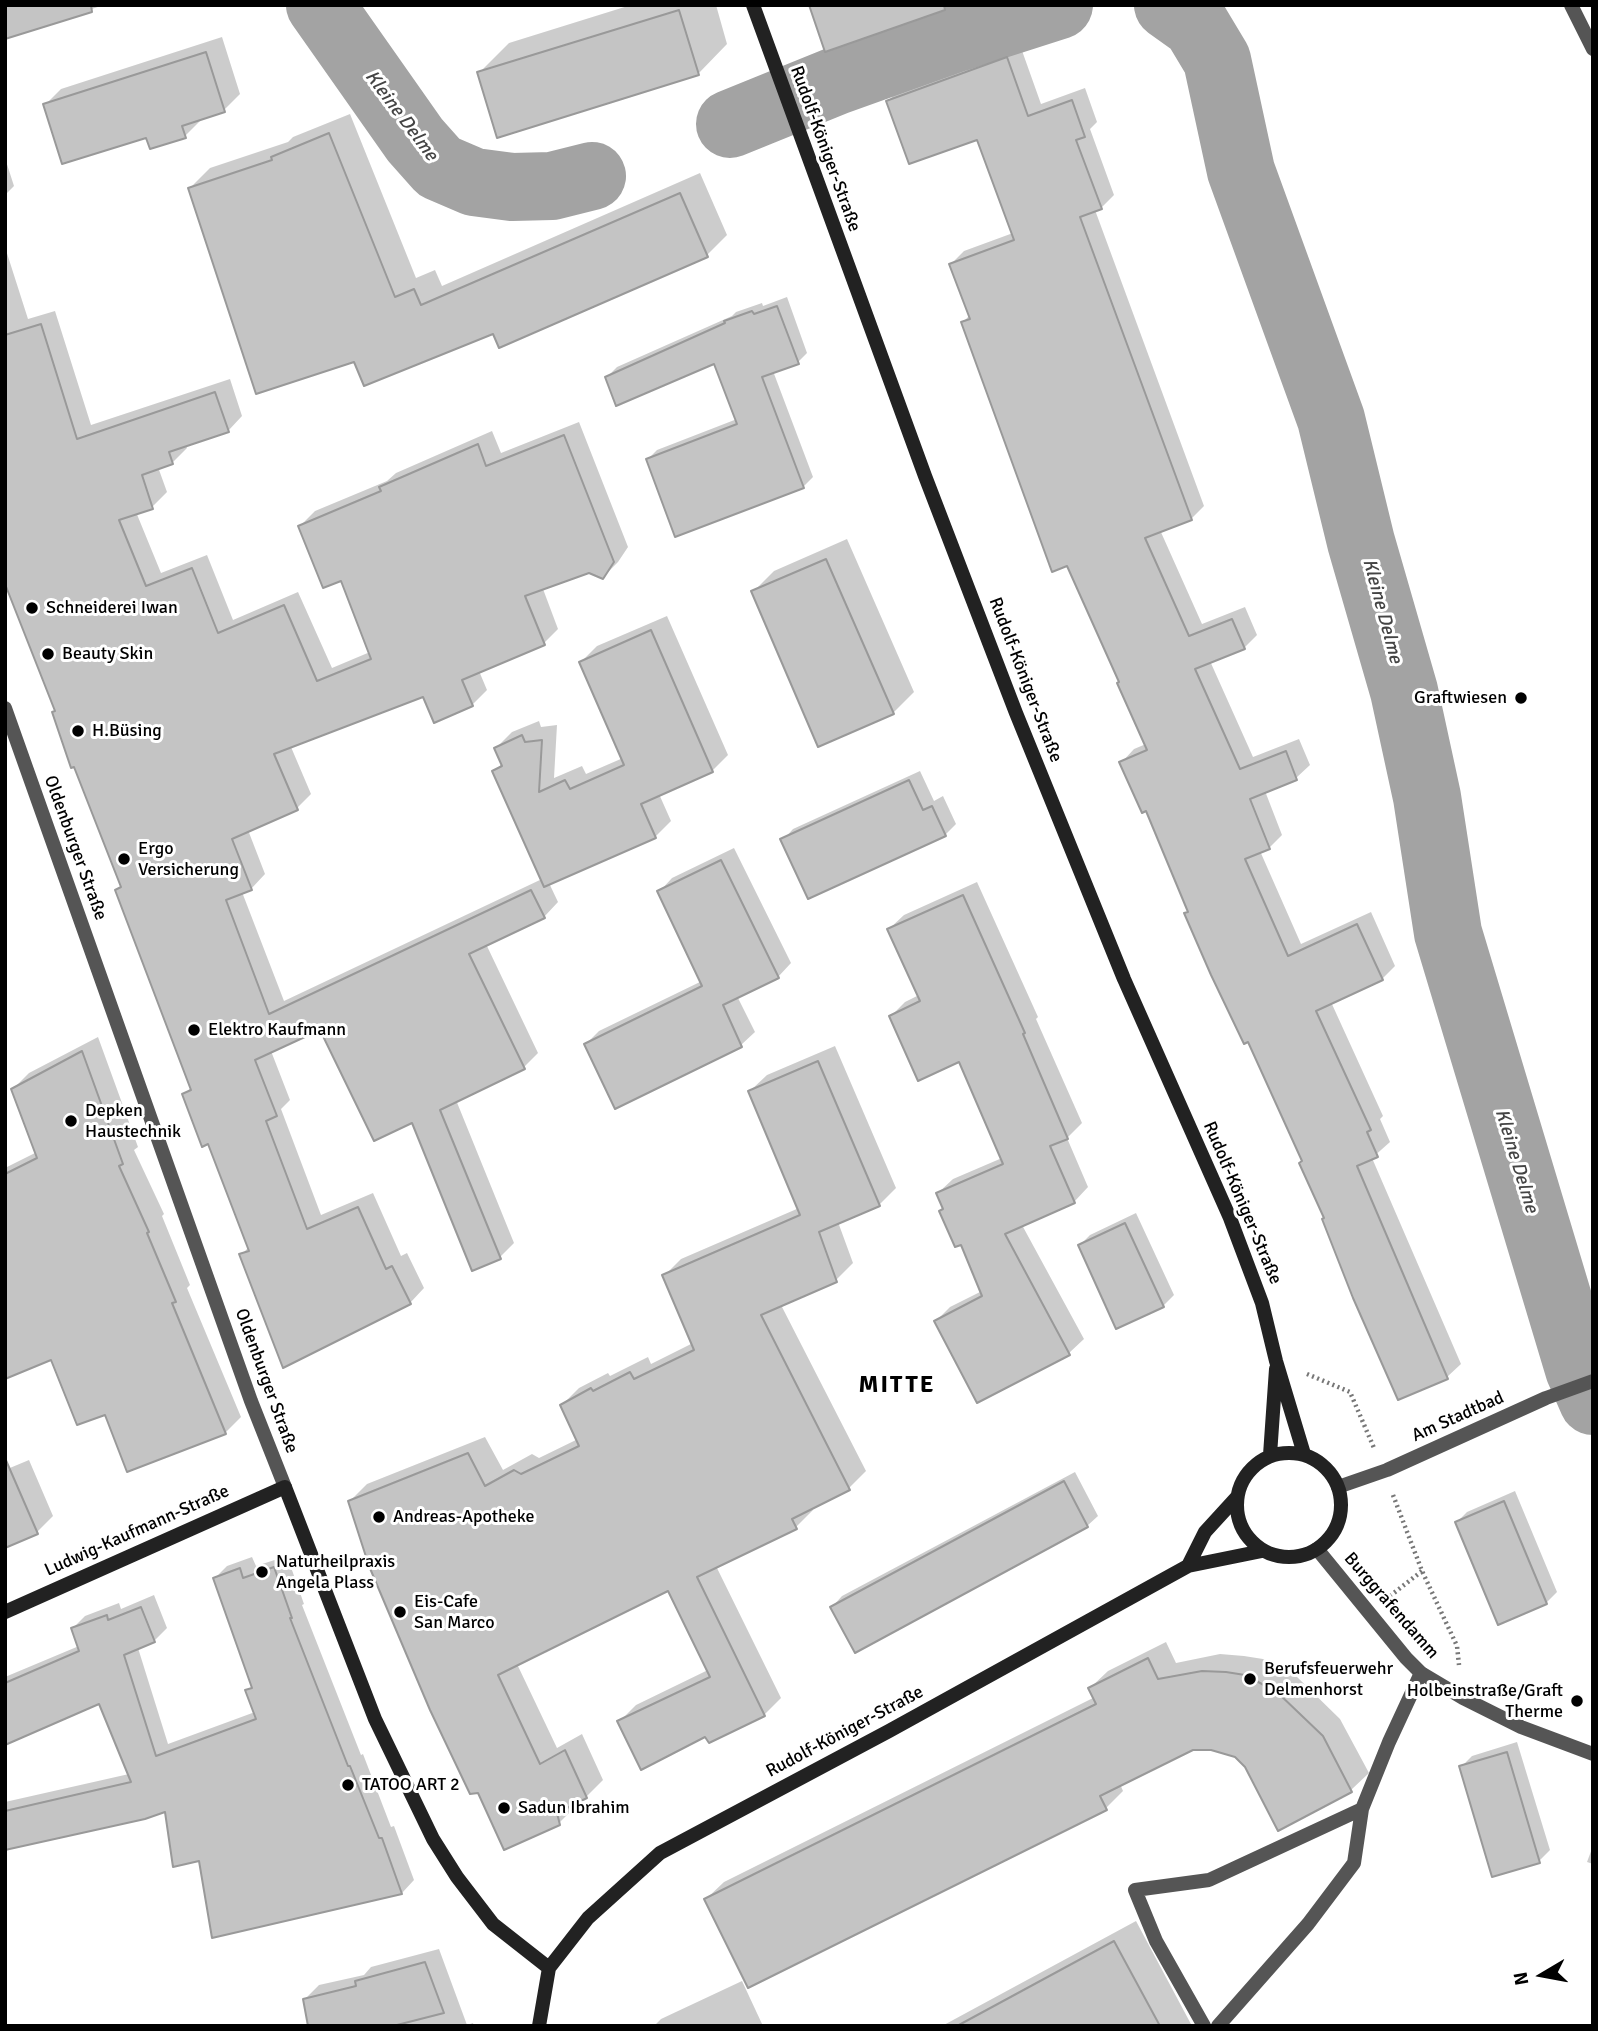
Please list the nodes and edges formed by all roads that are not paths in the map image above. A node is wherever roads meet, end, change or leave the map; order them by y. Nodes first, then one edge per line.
1 (753, 5) edge
2 (1571, 5) edge
3 (1593, 49) edge
4 (5, 708) edge
5 (11, 742) edge
6 (1276, 1361) junction
7 (1593, 1381) edge
8 (1304, 1454) junction
9 (1270, 1455) junction
10 (285, 1487) junction
11 (1338, 1487) junction
12 (1237, 1497) junction
13 (1317, 1549) junction
14 (1262, 1551) junction
15 (1188, 1566) junction
16 (5, 1612) edge
17 (1421, 1673) junction
18 (1593, 1754) edge
19 (1362, 1809) junction
20 (549, 1968) junction
21 (539, 2026) edge
22 (1203, 2026) edge
23 (1219, 2026) edge

1 - 6 main road, Rudolf-Königer-Straße
2 - 3 street
4 - 5 street, Oldenburger Straße
5 - 10 street, Oldenburger Straße
6 - 8 main road, Rudolf-Königer-Straße
6 - 9 main road, Rudolf-Königer-Straße
7 - 11 street, Am Stadtbad
8 - 9 main road
8 - 11 main road
9 - 12 main road
10 - 16 main road, Ludwig-Kaufmann-Straße
10 - 20 main road, Oldenburger Straße
11 - 13 main road
12 - 14 main road
12 - 15 main road
13 - 14 main road, Rudolf-Königer-Straße
13 - 17 street, Burggrafendamm
14 - 15 main road, Rudolf-Königer-Straße
15 - 20 main road, Rudolf-Königer-Straße
17 - 18 street, Burggrafendamm
17 - 19 street
19 - 22 street
19 - 23 street
20 - 21 main road

